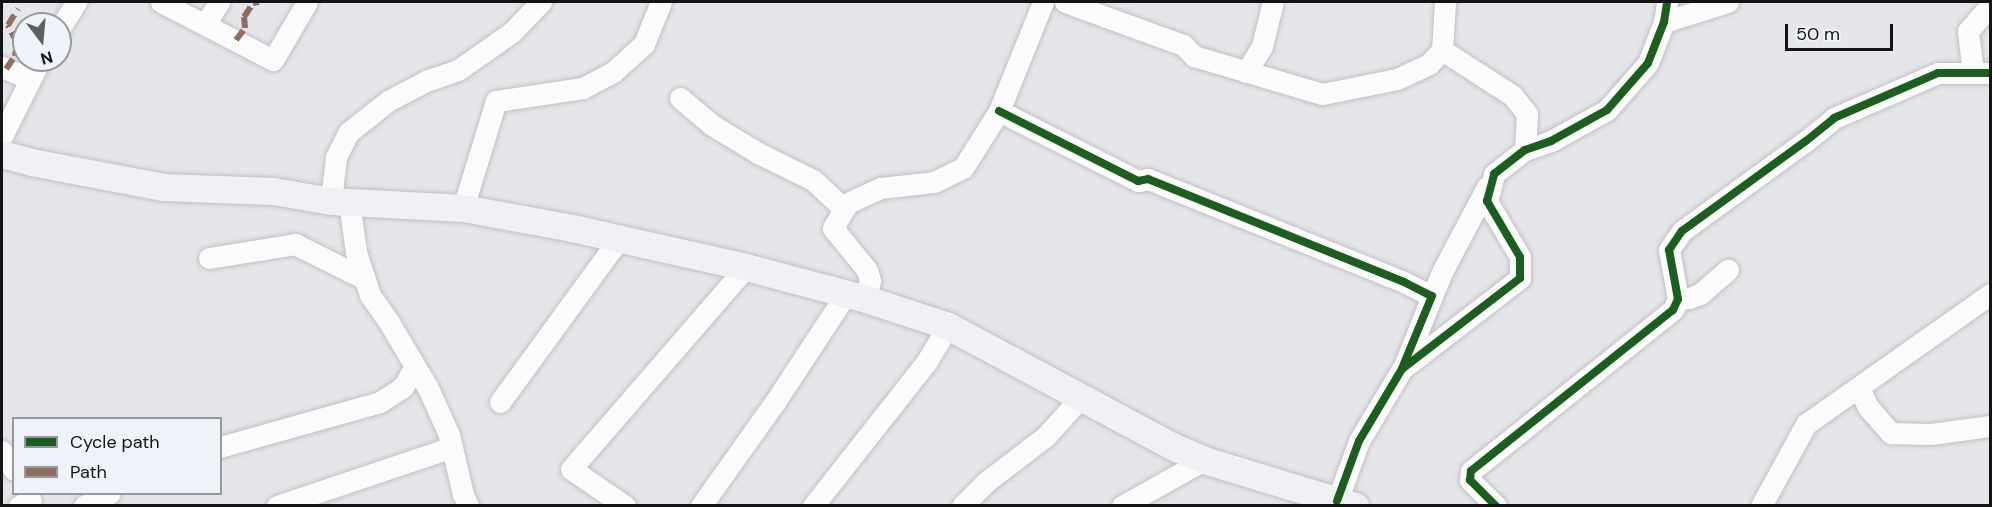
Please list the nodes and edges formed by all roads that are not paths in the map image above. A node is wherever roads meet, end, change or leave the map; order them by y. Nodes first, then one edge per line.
1 (161, 2) edge
2 (219, 2) edge
3 (307, 2) edge
4 (541, 2) edge
5 (661, 2) edge
6 (1043, 2) edge
7 (1065, 2) edge
8 (1273, 2) edge
9 (1445, 2) edge
10 (1728, 2) edge
11 (1990, 6) edge
12 (1665, 12) edge
13 (206, 23) junction
14 (1442, 50) junction
15 (2, 67) edge
16 (34, 72) edge
17 (1246, 72) junction
18 (1982, 73) edge
19 (30, 79) junction
20 (680, 98) dead end
21 (999, 111) junction
22 (2, 136) edge
23 (1525, 150) junction
24 (2, 154) edge
25 (1494, 174) junction
26 (340, 201) junction
27 (463, 208) junction
28 (844, 209) junction
29 (619, 239) junction
30 (209, 258) dead end
31 (746, 267) junction
32 (1728, 270) dead end
33 (365, 279) junction
34 (1990, 294) edge
35 (856, 296) junction
36 (1432, 296) junction
37 (1678, 299) junction
38 (948, 326) junction
39 (415, 366) junction
40 (1402, 369) junction
41 (1859, 388) junction
42 (1082, 396) junction
43 (500, 402) dead end
44 (1990, 426) edge
45 (222, 446) edge
46 (452, 447) junction
47 (2, 451) edge
48 (1204, 460) junction
49 (12, 467) edge
50 (107, 495) edge
51 (1327, 501) edge
52 (84, 506) edge
53 (277, 506) edge
54 (468, 506) edge
55 (625, 506) edge
56 (700, 506) edge
57 (813, 506) edge
58 (962, 506) edge
59 (1122, 506) edge
60 (1496, 506) edge
61 (1761, 506) edge

1 - 13 street
2 - 13 street
3 - 13 street
4 - 26 street
5 - 27 street
6 - 21 street
7 - 17 street
8 - 17 street
9 - 14 street
10 - 12 street
11 - 18 street
12 - 23 street
14 - 17 street
14 - 23 street
15 - 19 street
16 - 19 street
18 - 37 street
19 - 22 street
20 - 28 street
21 - 28 street
21 - 36 street
23 - 25 street
24 - 26 main road
25 - 36 street
25 - 40 street
26 - 27 main road
26 - 33 street
27 - 29 main road
28 - 35 street
29 - 31 main road
29 - 43 street
30 - 33 street
31 - 35 main road
31 - 55 street
32 - 37 street
33 - 39 street
34 - 41 street
35 - 38 main road
35 - 56 street
36 - 40 street
37 - 60 street
38 - 42 main road
38 - 57 street
39 - 45 street
39 - 46 street
40 - 51 street
41 - 44 street
41 - 61 street
42 - 48 main road
42 - 58 street
46 - 53 street
46 - 54 street
47 - 49 street
48 - 51 main road
48 - 59 street
50 - 52 street

